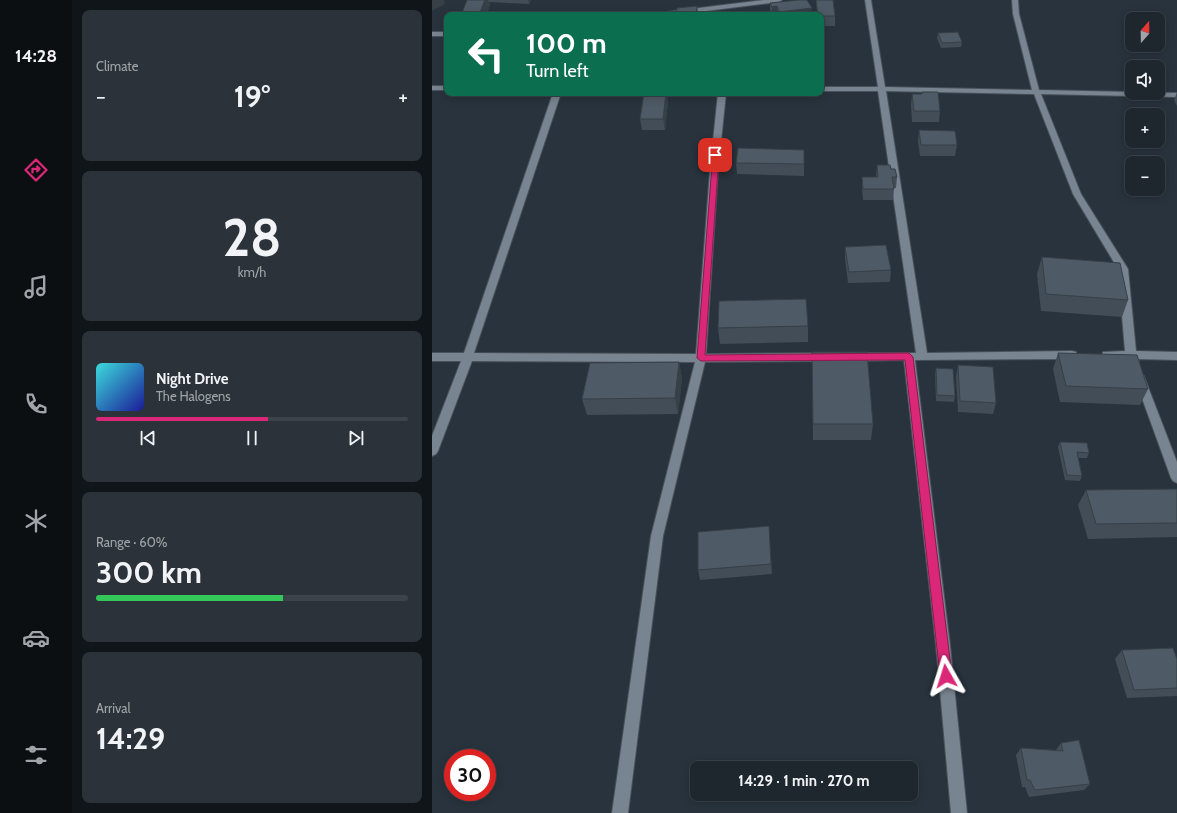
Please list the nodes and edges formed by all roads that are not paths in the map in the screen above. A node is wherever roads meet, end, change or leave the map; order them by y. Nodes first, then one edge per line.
1 (779, 0) edge
2 (868, 0) edge
3 (1015, 0) edge
4 (733, 6) junction
5 (683, 12) edge
6 (732, 12) edge
7 (432, 34) edge
8 (444, 34) edge
9 (432, 88) edge
10 (444, 88) edge
11 (824, 89) edge
12 (882, 89) junction
13 (1036, 91) junction
14 (1177, 94) edge
15 (556, 96) edge
16 (722, 96) edge
17 (1085, 355) edge
18 (1100, 355) edge
19 (1132, 355) junction
20 (432, 356) edge
21 (922, 356) junction
22 (1177, 356) edge
23 (468, 357) junction
24 (909, 357) junction
25 (701, 358) junction
26 (432, 451) edge
27 (1177, 478) edge
28 (620, 813) edge
29 (959, 813) edge

1 - 4 street
2 - 12 street
3 - 13 street
4 - 5 street
4 - 6 street
7 - 8 street
9 - 10 street
11 - 12 street
12 - 13 street
12 - 21 street
13 - 14 street
13 - 19 street
15 - 23 street
16 - 25 street
17 - 21 street
18 - 19 street
19 - 22 street
19 - 27 street
20 - 23 street
21 - 24 street
23 - 25 street
23 - 26 street
24 - 25 street
24 - 29 street
25 - 28 street

